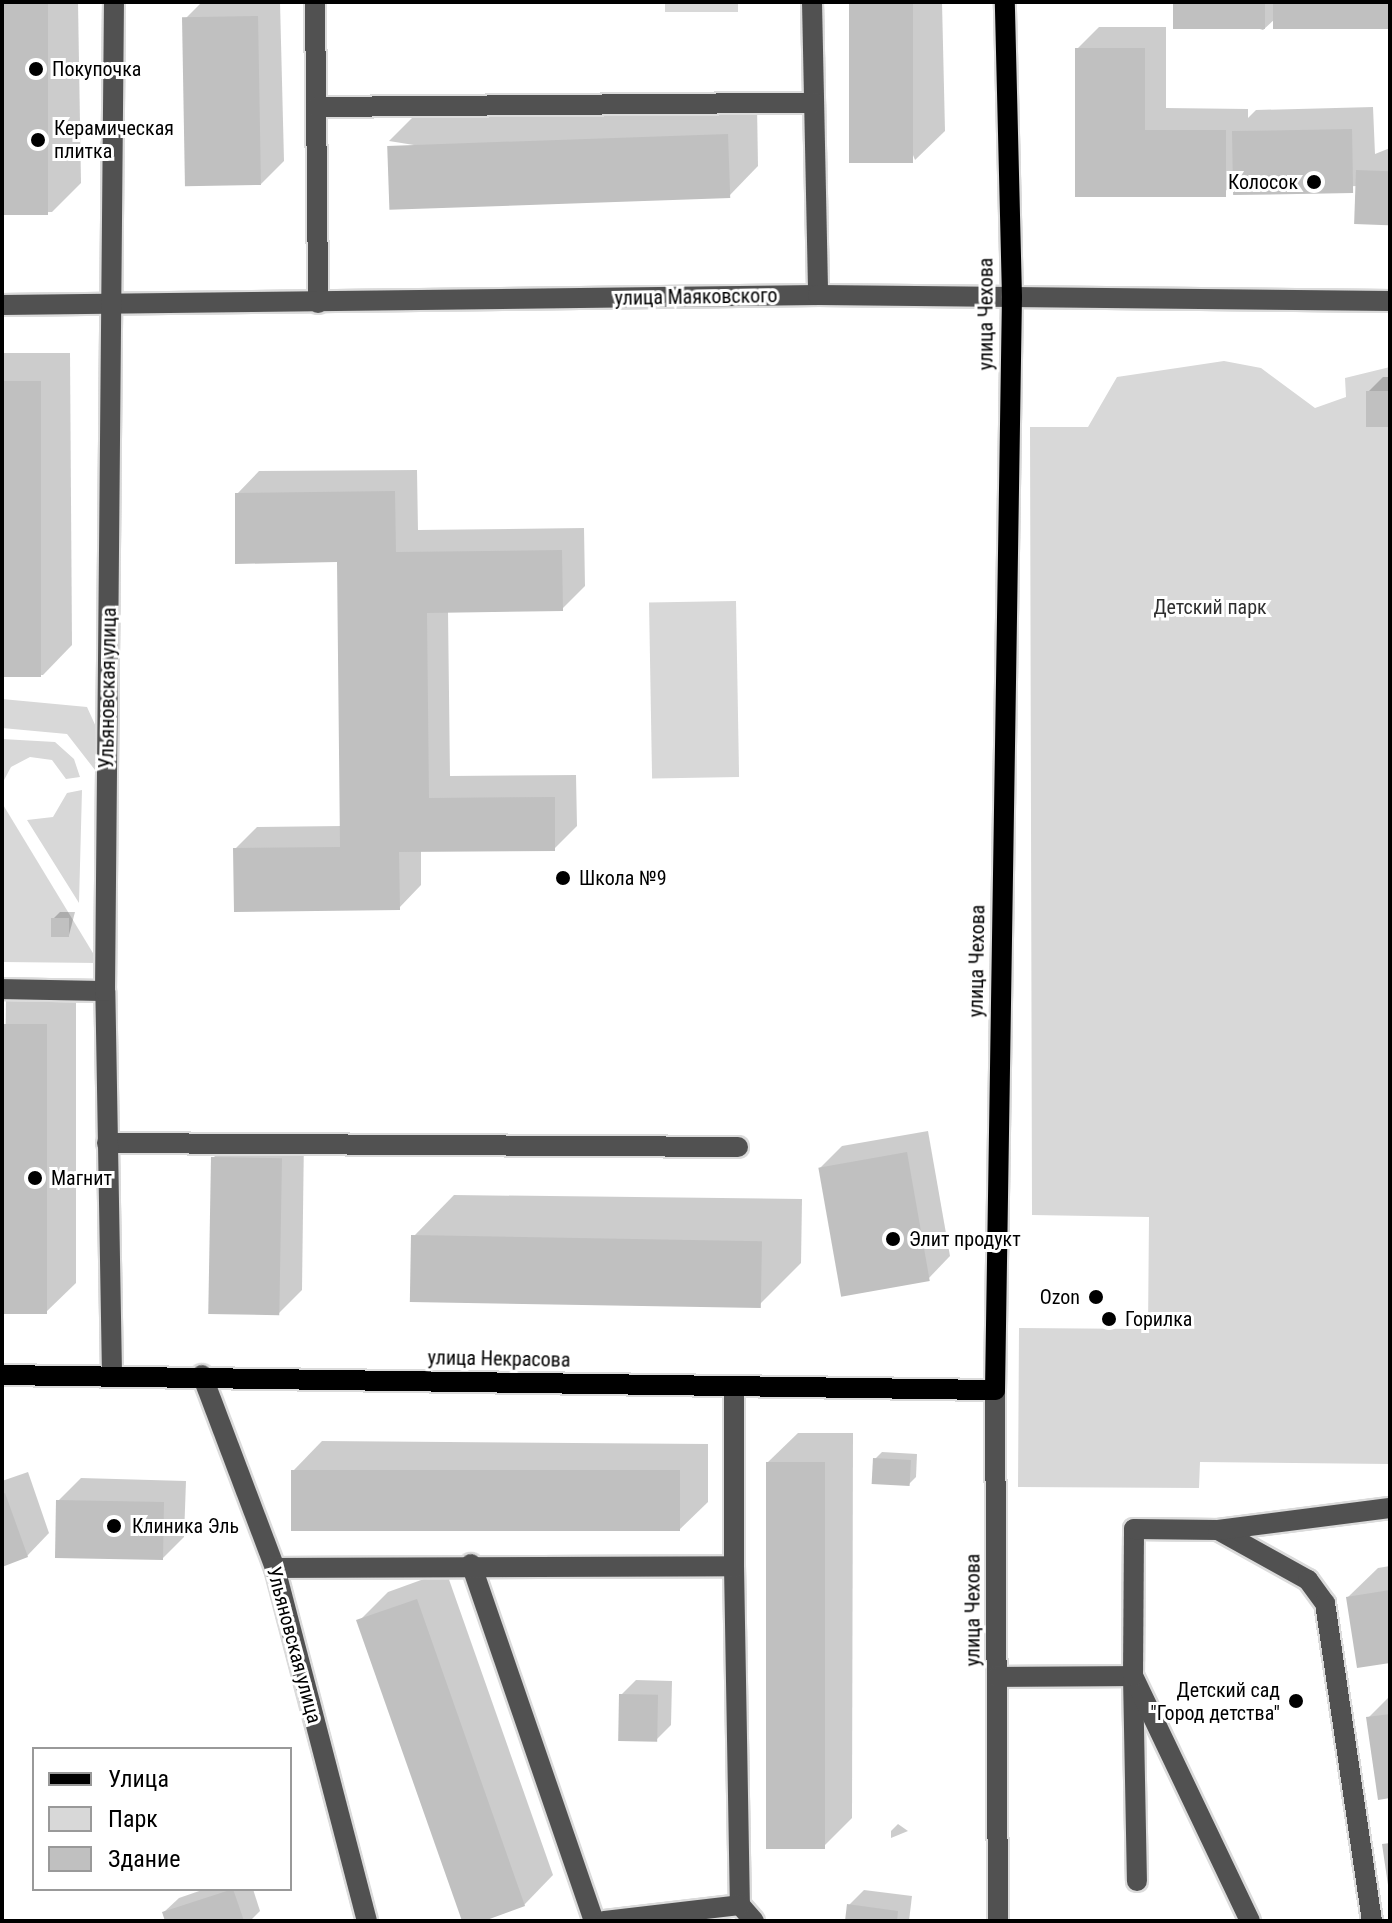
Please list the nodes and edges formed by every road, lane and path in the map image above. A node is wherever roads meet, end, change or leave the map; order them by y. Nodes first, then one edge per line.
1 (114, 2) edge
2 (315, 2) edge
3 (812, 2) edge
4 (1005, 2) edge
5 (814, 103) junction
6 (316, 107) junction
7 (818, 295) junction
8 (1012, 297) junction
9 (1390, 301) edge
10 (318, 303) junction
11 (2, 305) edge
12 (115, 305) junction
13 (2, 989) edge
14 (105, 991) junction
15 (107, 1143) junction
16 (738, 1147) dead end
17 (112, 1374) junction
18 (2, 1375) edge
19 (202, 1375) junction
20 (734, 1389) junction
21 (995, 1390) junction
22 (1390, 1508) edge
23 (1218, 1530) junction
24 (471, 1564) junction
25 (734, 1566) junction
26 (275, 1568) junction
27 (1133, 1676) junction
28 (997, 1677) junction
29 (1137, 1881) dead end
30 (740, 1905) junction
31 (367, 1921) edge
32 (594, 1921) edge
33 (604, 1921) edge
34 (754, 1921) edge
35 (998, 1921) edge
36 (1250, 1921) edge
37 (1372, 1921) edge

1 - 12 street, Ульяновская улица
2 - 6 street
3 - 5 street
4 - 8 main road, улица Чехова
5 - 6 street
5 - 7 street
6 - 10 street
7 - 8 street, улица Маяковского
7 - 10 street, улица Маяковского
8 - 9 street, улица Маяковского
8 - 21 main road, улица Чехова
10 - 12 street, улица Маяковского
11 - 12 street, улица Маяковского
12 - 14 street, Ульяновская улица
13 - 14 street
14 - 15 street, Ульяновская улица
15 - 16 street
15 - 17 street, Ульяновская улица
17 - 18 main road, улица Некрасова
17 - 19 main road, улица Некрасова
19 - 20 main road, улица Некрасова
19 - 26 street, Ульяновская улица
20 - 21 main road, улица Некрасова
20 - 25 street
21 - 28 street, улица Чехова
22 - 23 street
23 - 27 street
23 - 37 street
24 - 25 street
24 - 26 street
24 - 32 street
25 - 30 street
26 - 31 street, Ульяновская улица
27 - 28 street
27 - 29 street
27 - 36 street
28 - 35 street, улица Чехова
30 - 33 street
30 - 34 street

